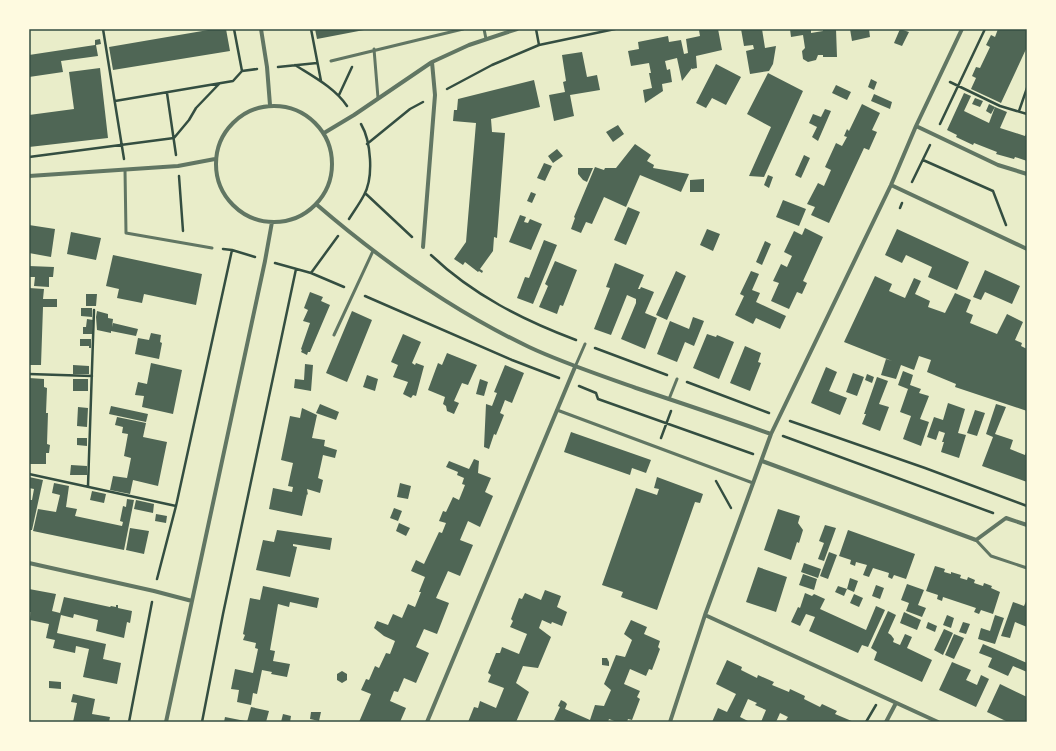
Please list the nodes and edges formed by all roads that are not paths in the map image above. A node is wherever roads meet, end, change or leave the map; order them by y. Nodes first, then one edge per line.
1 (261, 29) edge
2 (463, 29) edge
3 (484, 29) edge
4 (517, 29) edge
5 (962, 29) edge
6 (486, 39) junction
7 (374, 50) junction
8 (331, 61) dead end
9 (432, 62) junction
10 (378, 98) junction
11 (270, 105) junction
12 (916, 126) junction
13 (324, 133) junction
14 (216, 159) junction
15 (125, 170) junction
16 (1027, 174) edge
17 (29, 176) edge
18 (891, 186) junction
19 (316, 204) junction
20 (272, 222) junction
21 (212, 248) road end
22 (423, 248) dead end
23 (1027, 249) edge
24 (372, 251) junction
25 (334, 335) dead end
26 (585, 344) dead end
27 (575, 367) junction
28 (677, 378) dead end
29 (669, 399) junction
30 (557, 410) junction
31 (771, 434) junction
32 (762, 459) junction
33 (753, 484) junction
34 (1027, 525) edge
35 (976, 540) junction
36 (29, 563) edge
37 (1027, 568) edge
38 (192, 601) junction
39 (705, 615) junction
40 (896, 703) junction
41 (166, 722) edge
42 (427, 722) edge
43 (670, 722) edge
44 (886, 722) edge
45 (938, 722) edge

1 - 11 street
2 - 7 lane
3 - 6 lane
4 - 6 street
5 - 12 street
6 - 9 street
7 - 8 lane
7 - 10 lane
9 - 10 street
9 - 22 street
10 - 13 street
11 - 13 street
11 - 14 street
12 - 16 street
12 - 18 street
13 - 19 street
14 - 15 street
14 - 20 street
15 - 17 street
15 - 21 lane
18 - 23 street
18 - 31 street
19 - 20 street
19 - 24 street
20 - 38 street
24 - 25 lane
24 - 27 street
26 - 27 lane
27 - 29 street
27 - 30 street
28 - 29 lane
29 - 31 street
30 - 33 lane
30 - 42 street
31 - 32 street
32 - 33 street
32 - 35 street
33 - 39 street
34 - 35 street
35 - 37 lane
36 - 38 street
38 - 41 street
39 - 40 street
39 - 43 street
40 - 44 street
40 - 45 street

